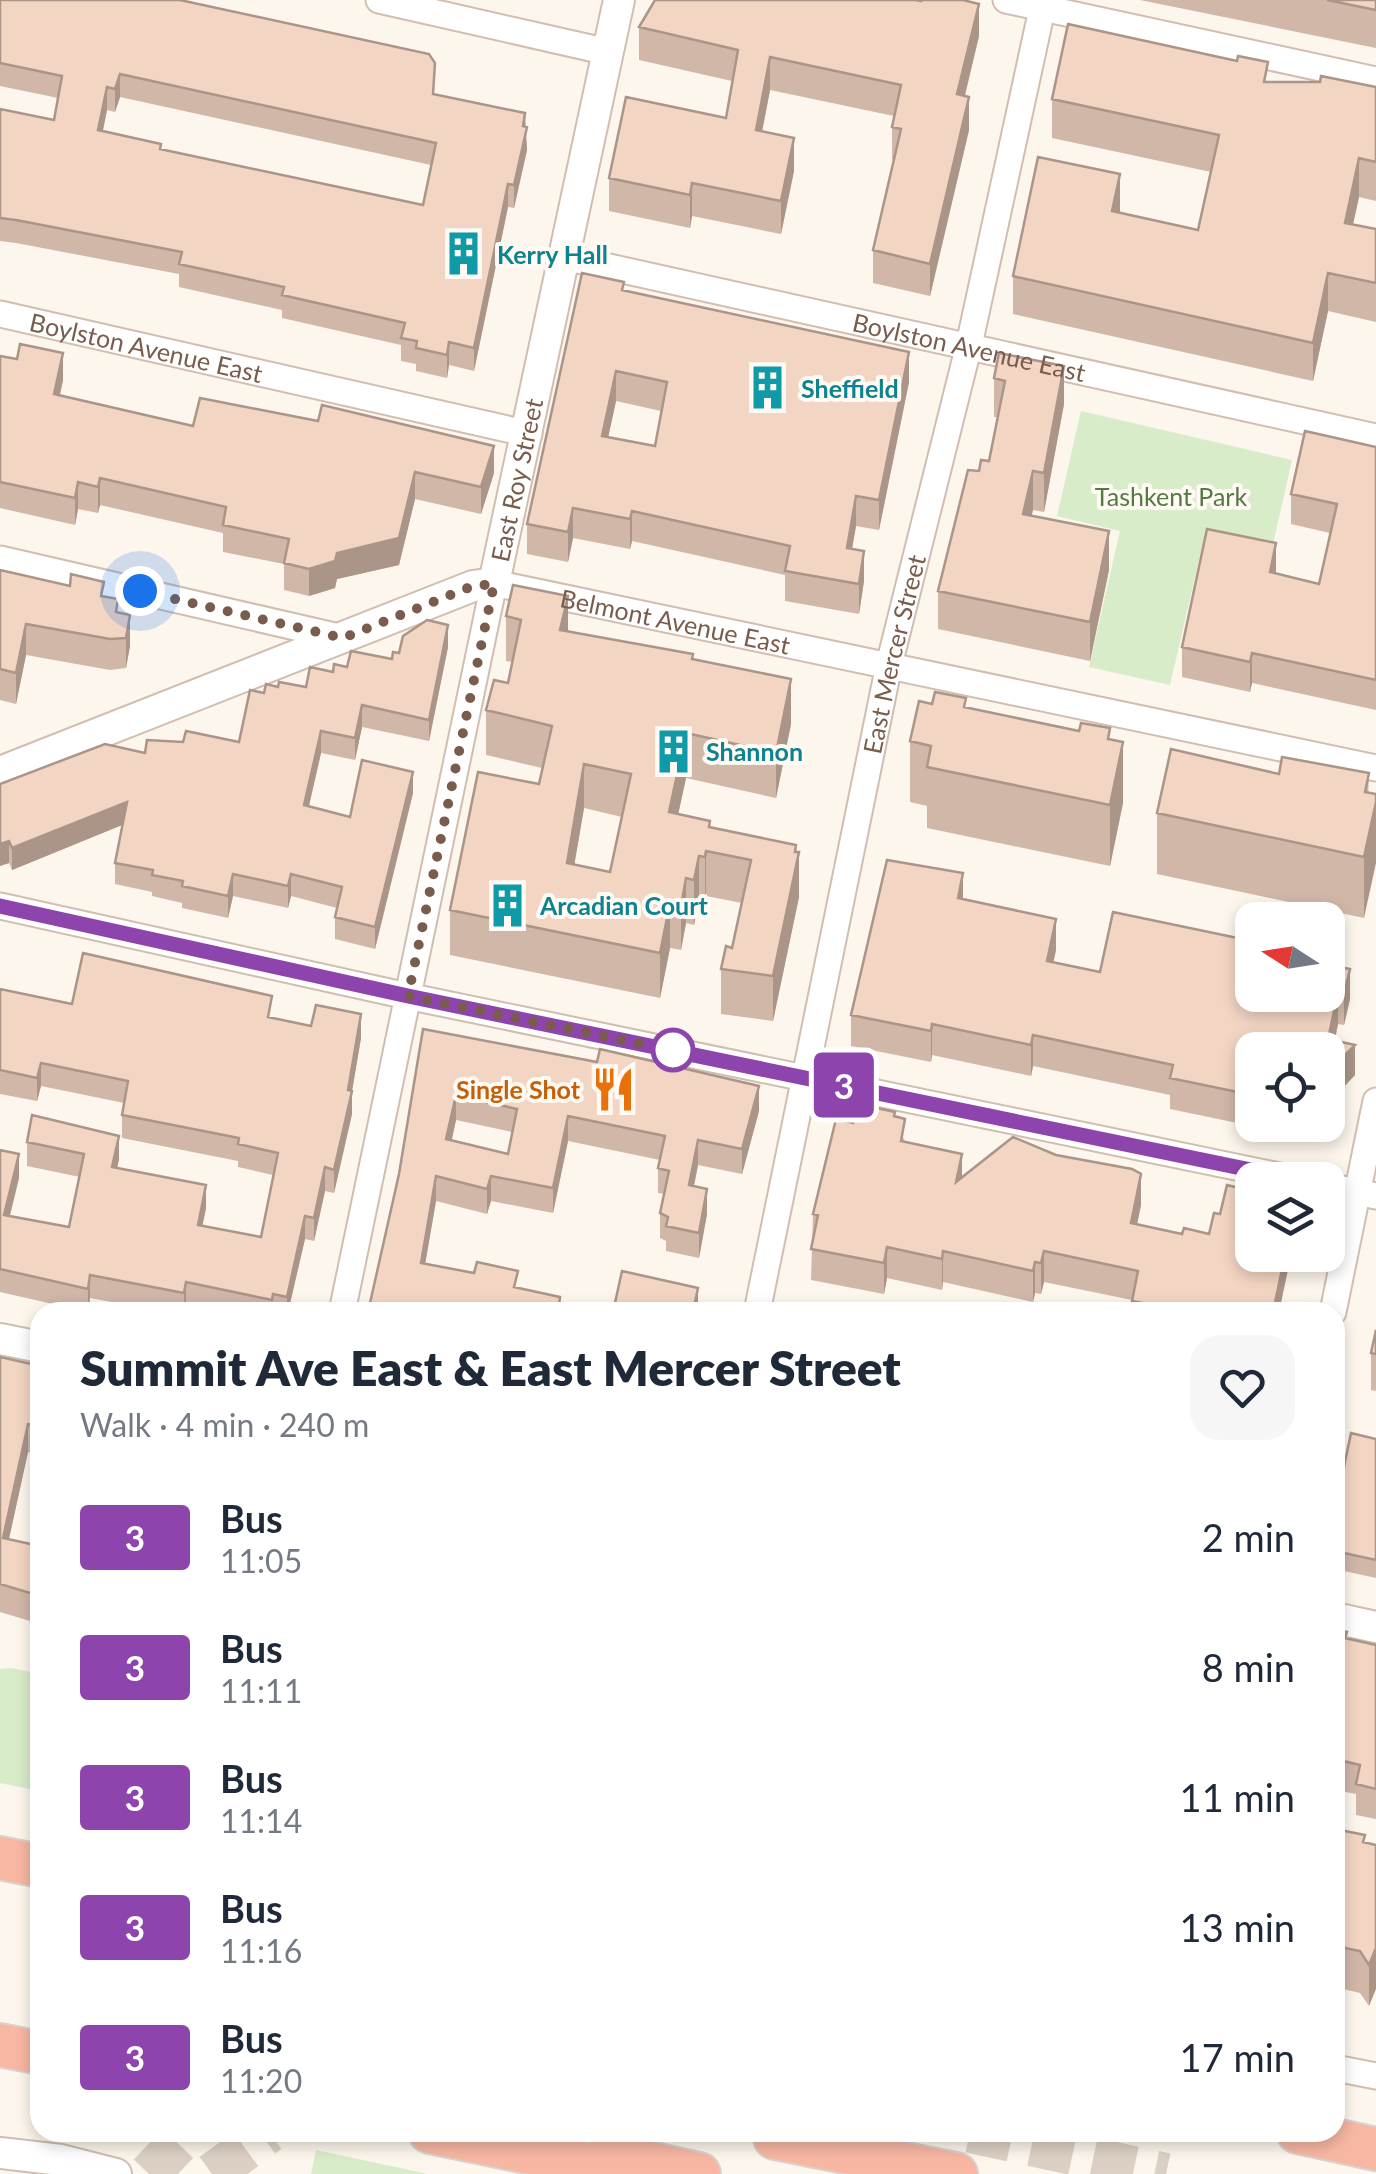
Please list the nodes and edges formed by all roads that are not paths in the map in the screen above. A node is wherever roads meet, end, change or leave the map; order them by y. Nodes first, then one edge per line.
1 (379, 0) edge
2 (618, 0) edge
3 (1006, 0) edge
4 (1043, 4) edge
5 (608, 52) junction
6 (1376, 80) edge
7 (564, 257) junction
8 (0, 314) edge
9 (970, 344) junction
10 (529, 434) junction
11 (1376, 437) edge
12 (0, 559) edge
13 (494, 584) junction
14 (343, 638) junction
15 (889, 665) junction
16 (1376, 768) edge
17 (0, 772) edge
18 (0, 906) edge
19 (408, 996) junction
20 (805, 1078) junction
21 (1376, 1102) edge
22 (1235, 1167) edge
23 (1367, 1194) edge
24 (344, 1302) edge
25 (759, 1302) edge
26 (1336, 1302) edge
27 (0, 1339) edge
28 (30, 1345) edge
29 (1345, 1620) edge
30 (1376, 1627) edge
31 (0, 1858) edge
32 (30, 1864) edge
33 (0, 2029) edge
34 (30, 2036) edge
35 (0, 2044) edge
36 (30, 2051) edge
37 (1345, 2070) edge
38 (1376, 2076) edge
39 (478, 2142) edge
40 (549, 2142) edge
41 (795, 2142) edge
42 (1344, 2142) edge
43 (1376, 2149) edge
44 (0, 2153) edge
45 (116, 2174) edge
46 (633, 2174) edge
47 (699, 2174) edge
48 (956, 2174) edge

1 - 5 street
2 - 5 street, East Roy Street
3 - 4 street
4 - 6 street
4 - 9 street, East Mercer Street
5 - 7 street, East Roy Street
7 - 9 street, Boylston Avenue East
7 - 10 street, East Roy Street
8 - 10 street, Boylston Avenue East
9 - 11 street, Boylston Avenue East
9 - 15 street, East Mercer Street
10 - 13 street, East Roy Street
12 - 14 street
13 - 14 street, Belmont Avenue East
13 - 15 street, Belmont Avenue East
13 - 19 street, East Roy Street
14 - 17 street, Belmont Avenue East
15 - 16 street, Belmont Avenue East
15 - 20 street, East Mercer Street
18 - 19 street
19 - 20 street
19 - 24 street, East Roy Street
20 - 22 street
20 - 25 street, East Mercer Street
21 - 23 street
23 - 26 street
27 - 28 street
29 - 30 street
31 - 32 highway
33 - 34 highway
35 - 36 highway
37 - 38 street
39 - 46 highway
40 - 47 highway
41 - 48 highway
42 - 43 highway
44 - 45 street

